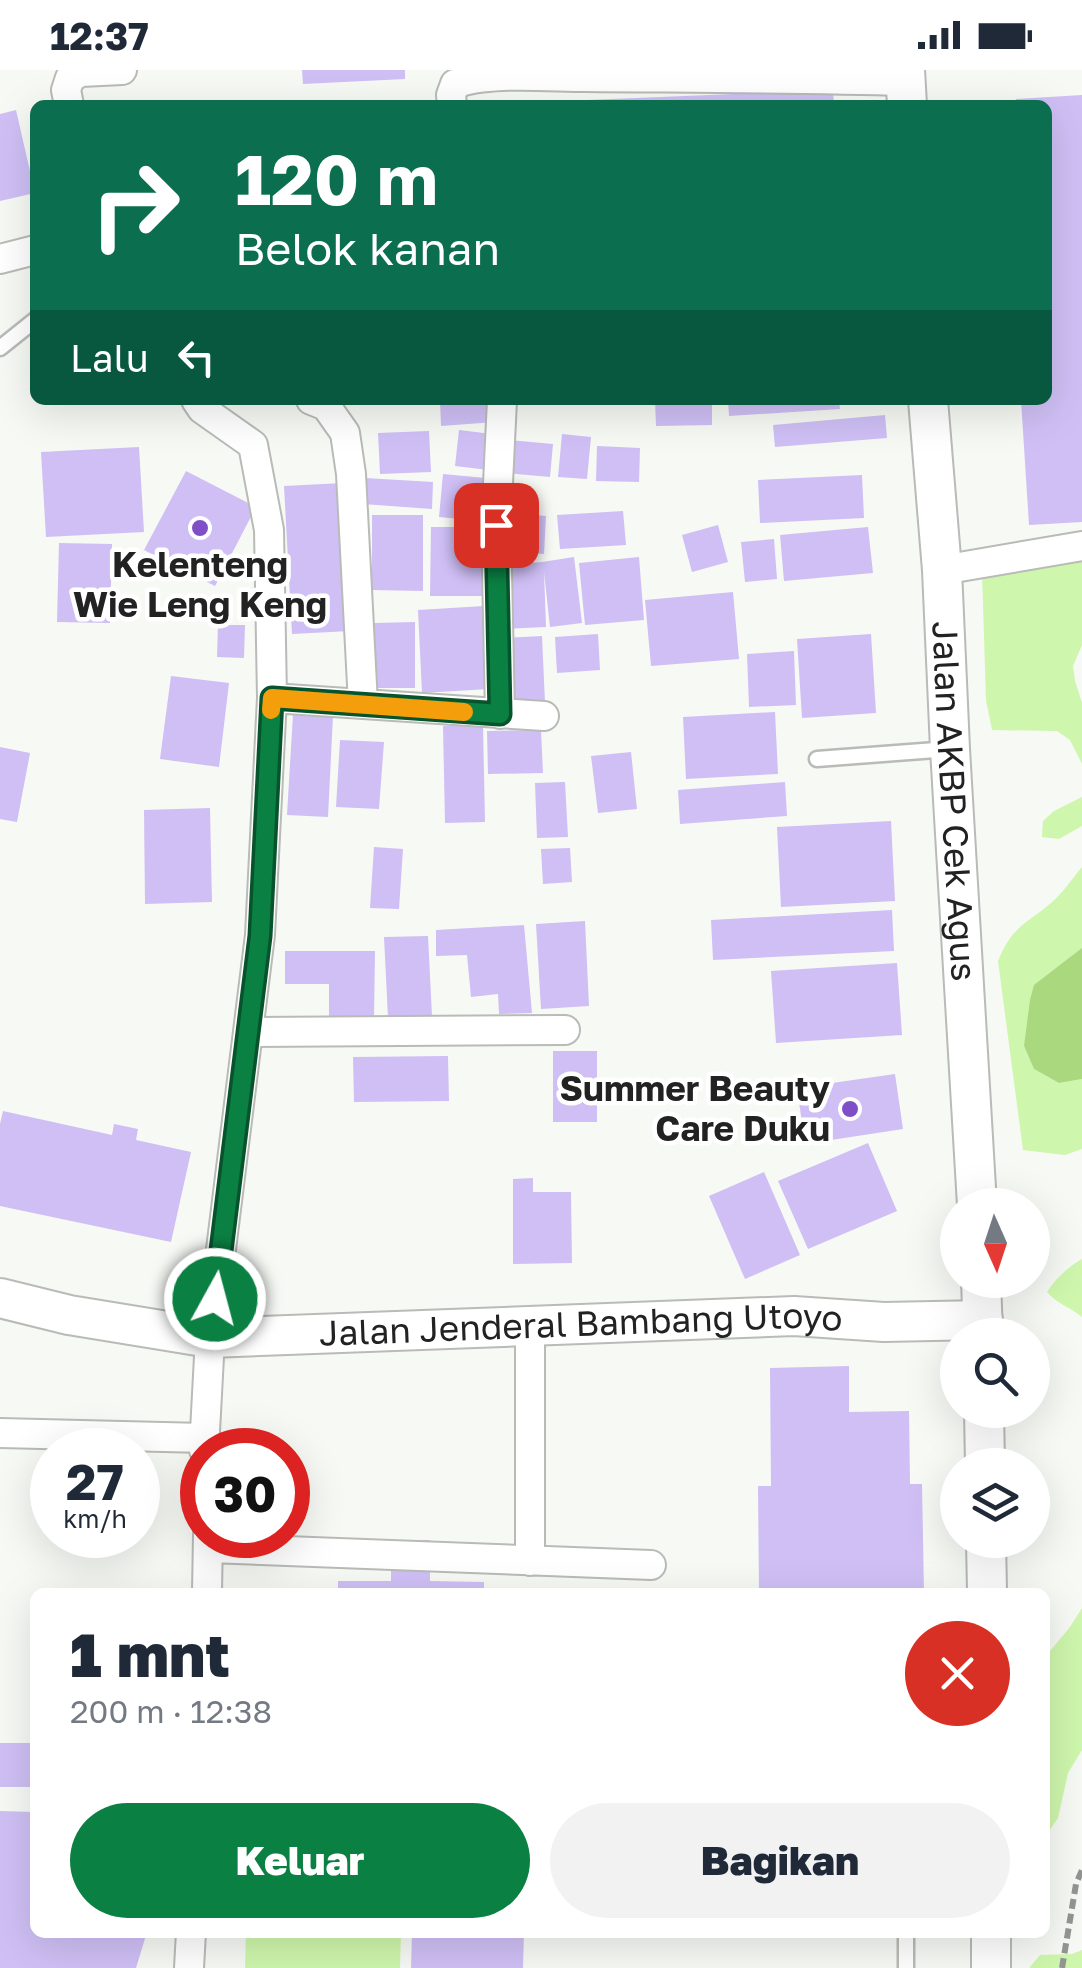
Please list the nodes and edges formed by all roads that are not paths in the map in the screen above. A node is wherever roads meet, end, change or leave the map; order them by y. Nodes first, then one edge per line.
1 (122, 70) edge
2 (616, 74) edge
3 (910, 82) edge
4 (68, 100) edge
5 (452, 100) edge
6 (30, 251) edge
7 (0, 259) edge
8 (30, 324) edge
9 (0, 348) edge
10 (199, 405) edge
11 (324, 405) edge
12 (502, 405) edge
13 (928, 405) edge
14 (1082, 546) edge
15 (942, 570) junction
16 (272, 698) junction
17 (364, 704) junction
18 (500, 714) junction
19 (544, 716) dead end
20 (950, 749) junction
21 (817, 759) dead end
22 (564, 1030) dead end
23 (249, 1032) junction
24 (976, 1188) edge
25 (0, 1298) edge
26 (940, 1325) edge
27 (530, 1326) junction
28 (210, 1338) junction
29 (205, 1428) edge
30 (0, 1433) edge
31 (180, 1443) edge
32 (310, 1548) edge
33 (208, 1558) edge
34 (986, 1558) edge
35 (530, 1560) junction
36 (650, 1565) dead end
37 (207, 1588) edge
38 (986, 1588) edge
39 (191, 1938) edge
40 (906, 1938) edge
41 (991, 1938) edge
42 (189, 1968) edge
43 (906, 1968) edge
44 (991, 1968) edge

1 - 4 street
2 - 3 street
2 - 5 street
6 - 7 street
8 - 9 lane
10 - 16 street
11 - 17 street
12 - 18 street
13 - 15 main road, Jalan AKBP Cek Agus
14 - 15 street
15 - 20 main road, Jalan AKBP Cek Agus
16 - 17 street
16 - 23 street
17 - 18 street
18 - 19 street
20 - 21 lane
20 - 24 main road, Jalan AKBP Cek Agus
22 - 23 street
23 - 28 street
25 - 28 main road, Jalan Jenderal Bambang Utoyo
26 - 27 main road, Jalan Jenderal Bambang Utoyo
27 - 28 main road, Jalan Jenderal Bambang Utoyo
27 - 35 street
28 - 29 street
30 - 31 street
32 - 35 street
33 - 37 street
34 - 38 main road
35 - 36 street
39 - 42 street
40 - 43 lane
41 - 44 main road

